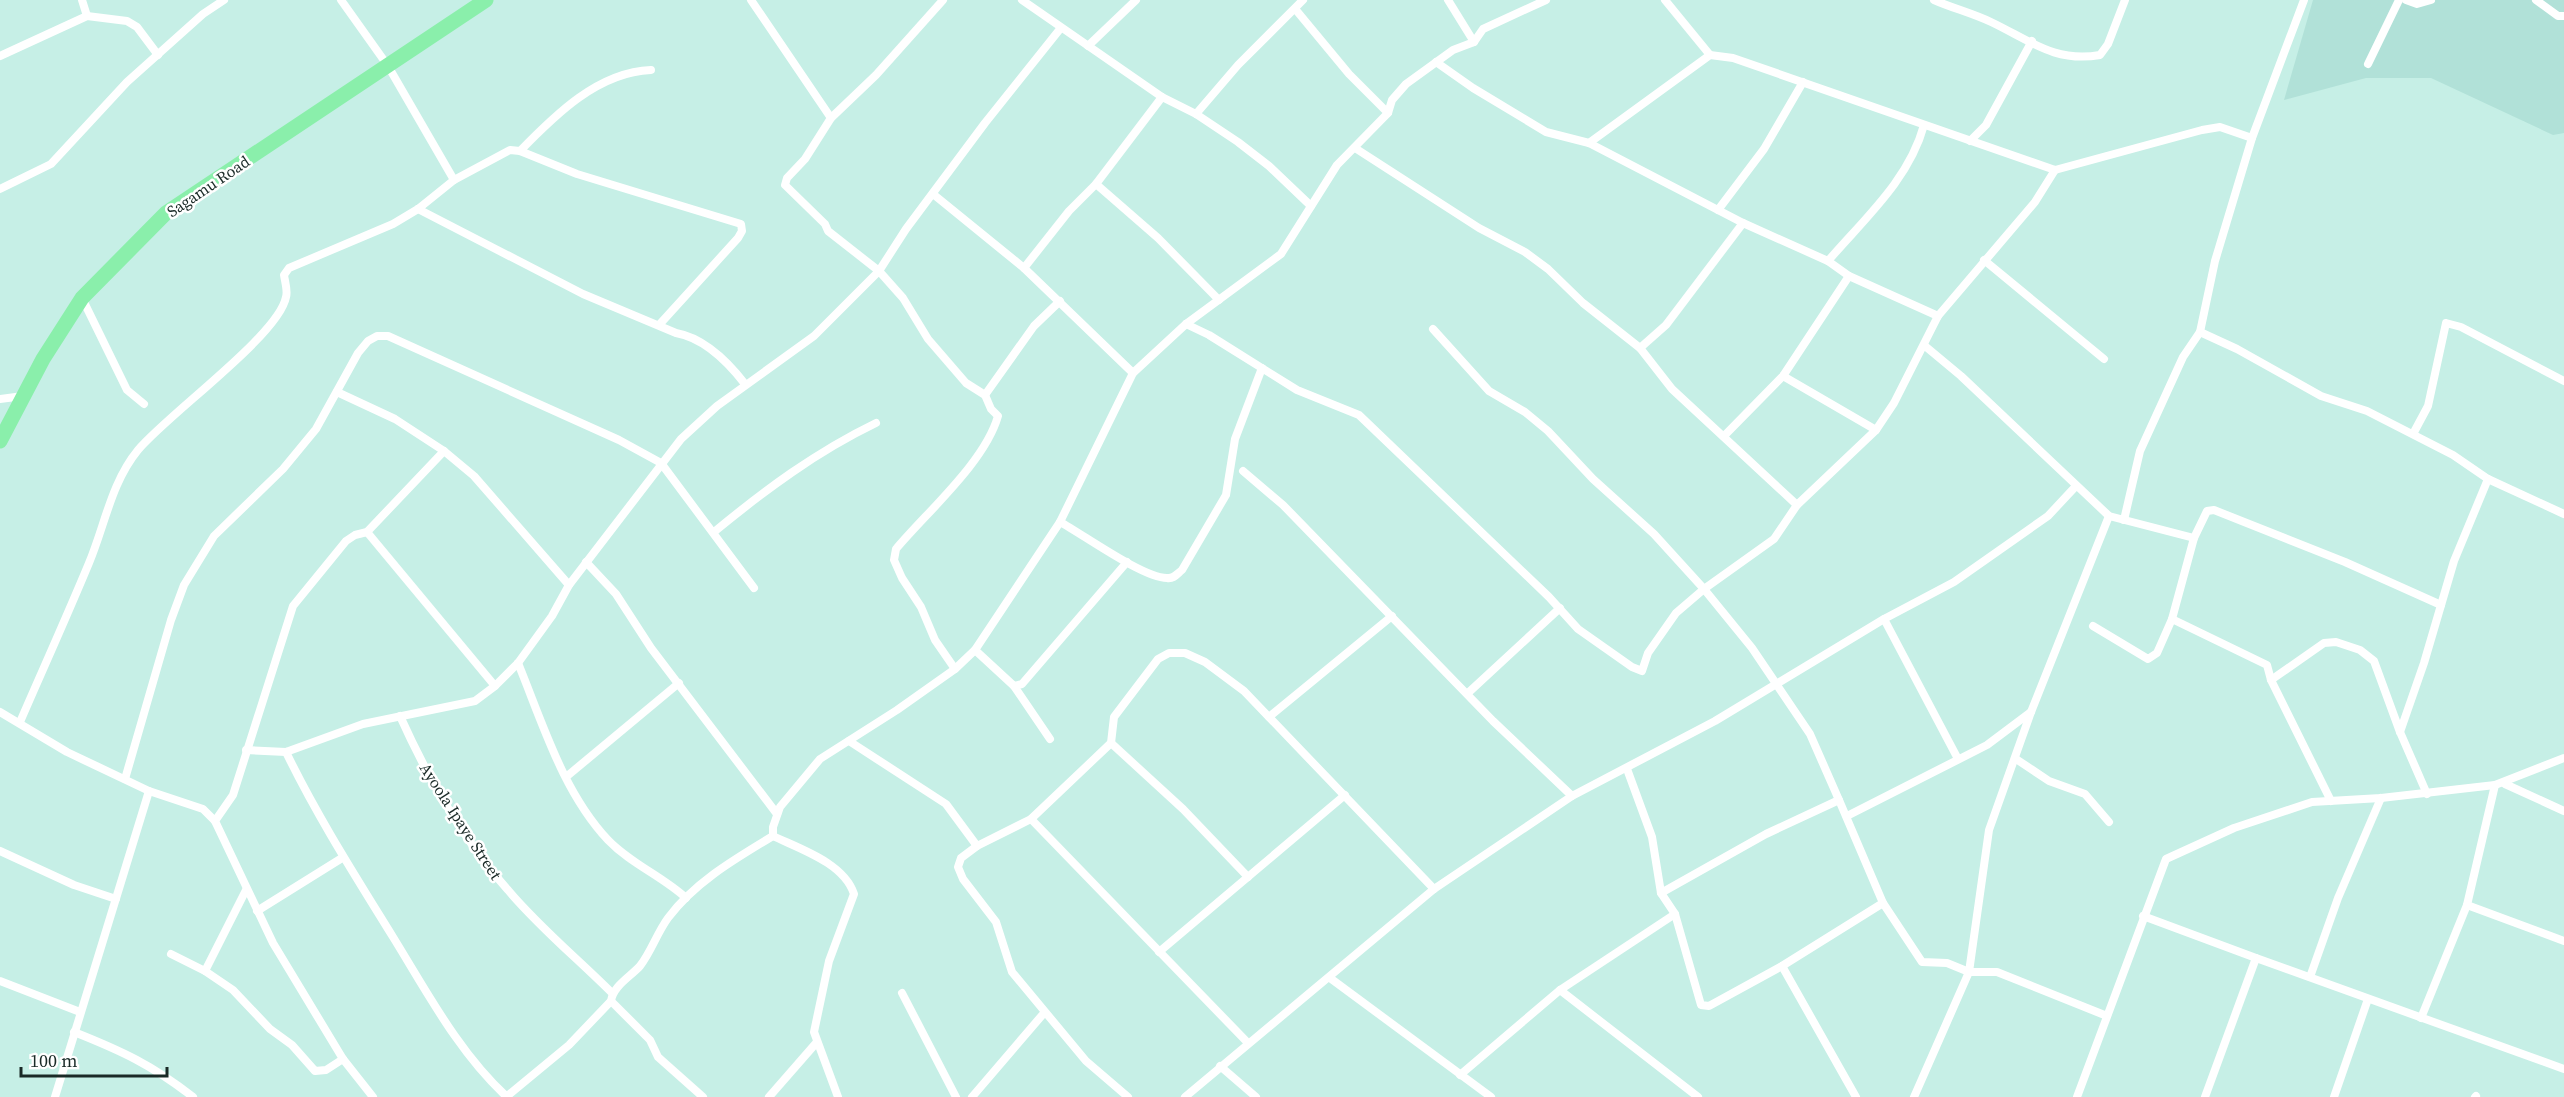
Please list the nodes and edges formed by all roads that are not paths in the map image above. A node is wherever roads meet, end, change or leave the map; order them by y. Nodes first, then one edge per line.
1 (82, 0) edge
2 (224, 0) edge
3 (341, 0) edge
4 (486, 0) edge
5 (751, 0) edge
6 (943, 0) edge
7 (1022, 0) edge
8 (1137, 0) edge
9 (1303, 0) edge
10 (1448, 0) edge
11 (1546, 0) edge
12 (1665, 0) edge
13 (1934, 0) edge
14 (2125, 0) edge
15 (2304, 0) edge
16 (2399, 0) edge
17 (2406, 0) edge
18 (2431, 0) edge
19 (2535, 0) edge
20 (1296, 10) junction
21 (87, 16) junction
22 (2564, 16) edge
23 (1060, 28) junction
24 (1474, 42) junction
25 (2032, 42) junction
26 (1088, 46) junction
27 (158, 55) junction
28 (1710, 55) junction
29 (0, 56) edge
30 (1436, 62) junction
31 (2368, 64) dead end
32 (388, 66) junction
33 (651, 70) dead end
34 (1803, 82) junction
35 (1162, 97) junction
36 (1388, 113) junction
37 (1196, 114) junction
38 (831, 118) junction
39 (1924, 125) junction
40 (2252, 138) junction
41 (1970, 141) junction
42 (1589, 143) junction
43 (1354, 148) junction
44 (520, 151) junction
45 (2055, 170) junction
46 (454, 180) junction
47 (1096, 184) junction
48 (0, 189) edge
49 (933, 194) junction
50 (1311, 206) junction
51 (418, 209) junction
52 (1718, 210) junction
53 (1743, 223) junction
54 (1984, 260) junction
55 (1828, 261) junction
56 (1024, 268) junction
57 (879, 271) junction
58 (1849, 276) junction
59 (82, 298) junction
60 (1219, 300) junction
61 (1060, 301) junction
62 (1938, 316) junction
63 (1186, 324) junction
64 (659, 325) junction
65 (1433, 329) dead end
66 (2200, 332) junction
67 (1925, 346) junction
68 (1640, 348) junction
69 (2104, 359) dead end
70 (1262, 368) junction
71 (1133, 373) junction
72 (1783, 376) junction
73 (2564, 381) edge
74 (745, 384) junction
75 (337, 392) junction
76 (985, 395) junction
77 (23, 396) junction
78 (0, 399) edge
79 (144, 404) dead end
80 (876, 423) dead end
81 (1876, 430) junction
82 (2413, 434) junction
83 (1725, 435) junction
84 (0, 441) edge
85 (444, 451) junction
86 (661, 463) junction
87 (1243, 471) dead end
88 (2488, 479) junction
89 (2076, 486) junction
90 (1797, 505) junction
91 (2564, 514) edge
92 (2109, 516) junction
93 (2124, 520) junction
94 (1060, 522) junction
95 (368, 532) junction
96 (714, 532) junction
97 (2194, 538) junction
98 (586, 562) junction
99 (1127, 562) junction
100 (568, 585) junction
101 (754, 588) dead end
102 (1704, 589) junction
103 (2441, 605) junction
104 (1560, 608) junction
105 (1392, 616) junction
106 (1884, 619) junction
107 (2172, 619) junction
108 (2093, 626) dead end
109 (975, 650) junction
110 (518, 663) junction
111 (955, 669) junction
112 (2271, 680) junction
113 (679, 684) junction
114 (1776, 684) junction
115 (495, 686) junction
116 (1014, 686) junction
117 (1468, 693) junction
118 (0, 712) edge
119 (2031, 712) junction
120 (400, 716) junction
121 (1269, 717) junction
122 (20, 722) junction
123 (2400, 732) junction
124 (1050, 739) dead end
125 (849, 741) junction
126 (1111, 743) junction
127 (246, 750) junction
128 (286, 752) junction
129 (1958, 759) junction
130 (2016, 759) junction
131 (2564, 759) edge
132 (1626, 769) junction
133 (566, 777) junction
134 (125, 778) junction
135 (2505, 783) junction
136 (2495, 785) junction
137 (149, 791) junction
138 (2427, 794) junction
139 (1345, 795) junction
140 (1572, 796) junction
141 (2381, 798) junction
142 (1839, 800) junction
143 (2331, 801) junction
144 (2564, 811) edge
145 (777, 814) junction
146 (1847, 816) junction
147 (1031, 819) junction
148 (215, 821) junction
149 (2109, 822) dead end
150 (773, 836) junction
151 (977, 846) junction
152 (0, 851) edge
153 (342, 858) junction
154 (1248, 877) junction
155 (1434, 889) junction
156 (246, 890) junction
157 (1661, 893) junction
158 (686, 898) junction
159 (116, 899) junction
160 (1883, 903) junction
161 (2467, 905) junction
162 (257, 911) junction
163 (1675, 914) junction
164 (2143, 916) junction
165 (2564, 941) edge
166 (1159, 952) junction
167 (171, 954) dead end
168 (2256, 958) junction
169 (1782, 966) junction
170 (205, 971) junction
171 (1970, 972) junction
172 (2310, 977) junction
173 (1330, 978) junction
174 (0, 981) edge
175 (1560, 990) junction
176 (902, 993) dead end
177 (612, 997) junction
178 (2368, 999) junction
179 (80, 1012) junction
180 (1044, 1013) junction
181 (2107, 1016) junction
182 (2421, 1018) junction
183 (74, 1032) junction
184 (817, 1042) junction
185 (1248, 1042) junction
186 (343, 1059) junction
187 (1220, 1066) junction
188 (2564, 1069) edge
189 (1460, 1075) junction
190 (517, 1089) junction
191 (55, 1097) edge
192 (193, 1097) edge
193 (373, 1097) edge
194 (507, 1097) edge
195 (522, 1097) edge
196 (703, 1097) edge
197 (769, 1097) edge
198 (838, 1097) edge
199 (956, 1097) edge
200 (972, 1097) edge
201 (1128, 1097) edge
202 (1185, 1097) edge
203 (1256, 1097) edge
204 (1491, 1097) edge
205 (1698, 1097) edge
206 (1856, 1097) edge
207 (1914, 1097) edge
208 (2077, 1097) edge
209 (2205, 1097) edge
210 (2334, 1097) edge

1 - 21 street
2 - 27 street
3 - 32 street
4 - 32 highway, Sagamu Road
5 - 38 street
6 - 38 street
7 - 23 street
8 - 26 street
9 - 20 street
10 - 24 street
11 - 24 street
12 - 28 street
13 - 25 street
14 - 25 street
15 - 40 street
16 - 31 street
17 - 18 street
19 - 22 street
20 - 36 street
20 - 37 street
21 - 27 street
21 - 29 street
23 - 26 street
23 - 49 street
24 - 30 street
25 - 41 street
26 - 35 street
27 - 48 street
28 - 34 street
28 - 42 street
30 - 36 street
30 - 42 street
32 - 46 street
32 - 59 highway, Sagamu Road
33 - 44 street
34 - 39 street
34 - 52 street
35 - 37 street
35 - 47 street
36 - 43 street
37 - 50 street
38 - 57 street
39 - 41 street
39 - 55 street
40 - 45 street
40 - 66 street
41 - 45 street
42 - 52 street
43 - 50 street
43 - 68 street
44 - 46 street
44 - 64 street
45 - 54 street
46 - 51 street
47 - 56 street
47 - 60 street
49 - 56 street
49 - 57 street
50 - 60 street
51 - 64 street
51 - 122 street
52 - 53 street
53 - 55 street
53 - 68 street
54 - 62 street
54 - 69 street
55 - 58 street
56 - 61 street
57 - 74 street
57 - 76 street
58 - 62 street
58 - 72 street
59 - 77 highway, Sagamu Road
59 - 79 street
60 - 63 street
61 - 71 street
61 - 76 street
62 - 67 street
63 - 70 street
63 - 71 street
64 - 74 street
65 - 102 street
66 - 82 street
66 - 93 street
67 - 81 street
67 - 89 street
68 - 83 street
70 - 99 street
70 - 104 street
71 - 94 street
72 - 81 street
72 - 83 street
73 - 82 street
74 - 86 street
75 - 85 street
75 - 86 street
75 - 134 street
76 - 111 street
77 - 78 street
77 - 84 highway, Sagamu Road
80 - 96 street
81 - 90 street
82 - 88 street
83 - 90 street
85 - 95 street
85 - 100 street
86 - 96 street
86 - 98 street
87 - 105 street
88 - 91 street
88 - 103 street
89 - 92 street
89 - 106 street
90 - 102 street
92 - 93 street
92 - 119 street
93 - 97 street
94 - 99 street
94 - 109 street
95 - 115 street
95 - 127 street
96 - 101 street
97 - 103 street
97 - 107 street
98 - 100 street
98 - 113 street
99 - 116 street
100 - 110 street
102 - 104 street
102 - 114 street
103 - 123 street
104 - 117 street
105 - 117 street
105 - 121 street
106 - 114 street
106 - 129 street
107 - 108 street
107 - 112 street
109 - 111 street
109 - 116 street
110 - 115 street
110 - 133 street
111 - 125 street
112 - 123 street
112 - 143 street
113 - 133 street
113 - 145 street
114 - 132 street
114 - 142 street
115 - 120 street
116 - 124 street
117 - 140 street
118 - 122 street
119 - 129 street
119 - 130 street
120 - 128 street
120 - 177 street, Ayoola Ipaye Street
121 - 126 street
121 - 139 street
122 - 134 street
123 - 138 street
125 - 145 street
125 - 151 street
126 - 147 street
126 - 154 street
127 - 128 street
127 - 148 street
128 - 153 street
129 - 146 street
130 - 149 street
130 - 171 street
131 - 135 street
132 - 140 street
132 - 157 street
133 - 158 street
134 - 137 street
135 - 136 street
135 - 144 street
136 - 138 street
136 - 161 street
137 - 148 street
137 - 159 street
138 - 141 street
139 - 154 street
139 - 155 street
140 - 155 street
141 - 143 street
141 - 172 street
142 - 146 street
142 - 157 street
143 - 164 street
145 - 150 street
146 - 160 street
147 - 151 street
147 - 166 street
148 - 156 street
150 - 158 street
150 - 184 street
151 - 180 street
152 - 159 street
153 - 162 street
153 - 194 street
154 - 166 street
155 - 173 street
156 - 162 street
156 - 170 street
157 - 163 street
158 - 177 street
159 - 179 street
160 - 169 street
160 - 171 street
161 - 165 street
161 - 182 street
162 - 186 street
163 - 169 street
163 - 175 street
164 - 168 street
164 - 181 street
166 - 185 street
167 - 170 street
168 - 172 street
168 - 209 street
169 - 206 street
170 - 186 street
171 - 181 street
171 - 207 street
172 - 178 street
173 - 185 street
173 - 189 street
174 - 179 street
175 - 189 street
175 - 205 street
176 - 199 street
177 - 190 street
177 - 196 street, Ayoola Ipaye Street
178 - 182 street
178 - 210 street
179 - 183 street
180 - 200 street
180 - 201 street
181 - 208 street
182 - 188 street
183 - 191 street
183 - 192 street
184 - 197 street
184 - 198 street
185 - 187 street
186 - 193 street
187 - 202 street
187 - 203 street
189 - 204 street
190 - 194 street
190 - 195 street

